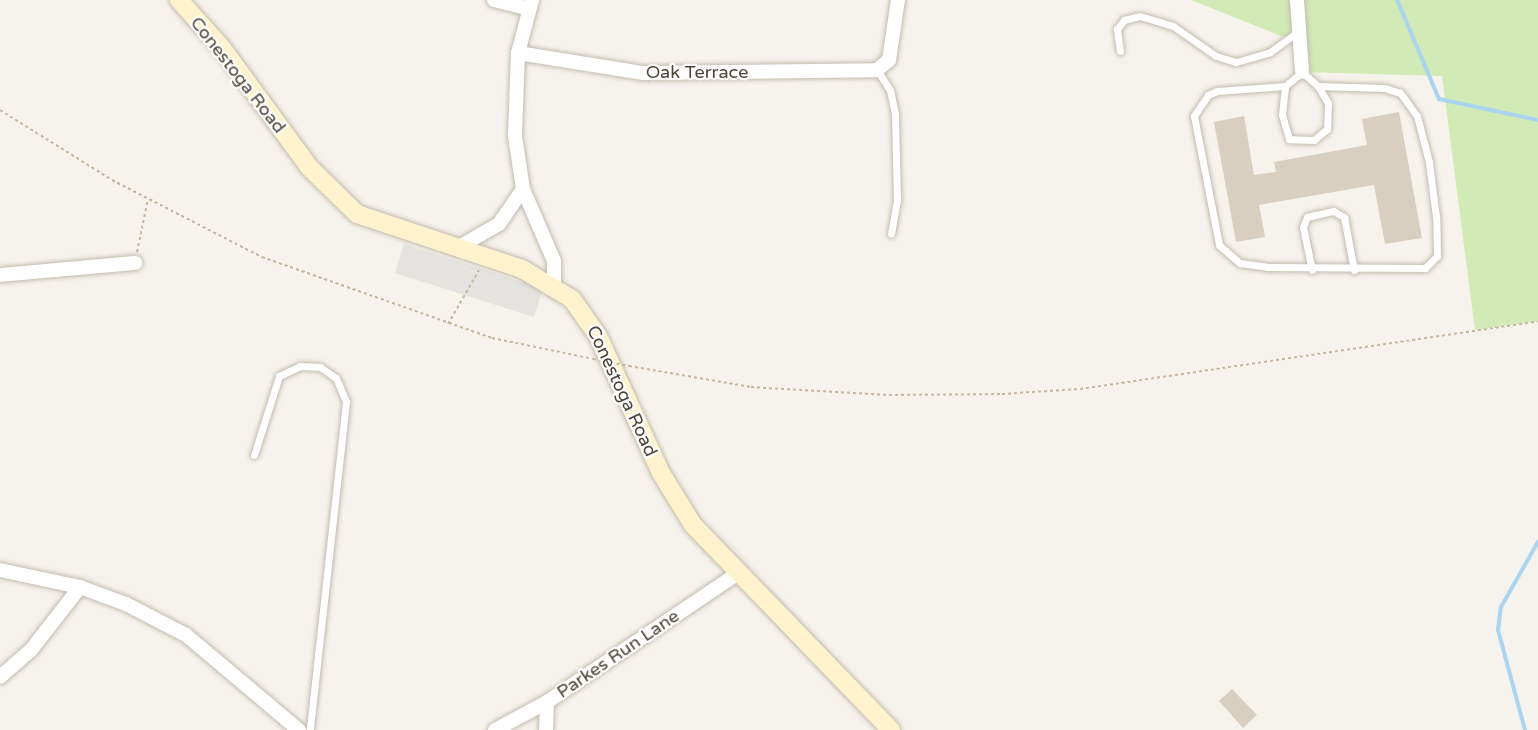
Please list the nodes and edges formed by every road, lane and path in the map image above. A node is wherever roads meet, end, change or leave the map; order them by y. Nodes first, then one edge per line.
1 (179, 0) edge
2 (494, 0) edge
3 (898, 0) edge
4 (1297, 0) edge
5 (530, 5) edge
6 (1299, 32) junction
7 (1120, 51) dead end
8 (518, 53) junction
9 (877, 70) junction
10 (1302, 72) junction
11 (1285, 86) junction
12 (1318, 86) junction
13 (0, 110) edge
14 (523, 189) junction
15 (148, 199) junction
16 (891, 233) dead end
17 (457, 248) junction
18 (485, 256) junction
19 (135, 263) joint
20 (1312, 270) junction
21 (1354, 270) junction
22 (0, 275) edge
23 (554, 284) junction
24 (1538, 321) edge
25 (448, 324) junction
26 (254, 455) dead end
27 (0, 570) edge
28 (737, 574) junction
29 (80, 587) junction
30 (0, 677) edge
31 (547, 702) junction
32 (299, 730) edge
33 (310, 730) edge
34 (495, 730) edge
35 (546, 730) edge
36 (891, 730) edge

1 - 17 main road, Conestoga Road
2 - 5 street
3 - 9 street
4 - 6 street
5 - 8 street
6 - 7 lane
6 - 10 street
8 - 9 street, Oak Terrace
8 - 14 street
9 - 16 lane
10 - 11 lane
10 - 12 lane
11 - 12 lane
11 - 20 lane
12 - 21 lane
13 - 15 path
14 - 17 street
14 - 23 street
15 - 19 path
15 - 25 path
17 - 18 main road, Conestoga Road
18 - 23 main road, Conestoga Road
18 - 25 path
19 - 22 street
20 - 21 lane
20 - 21 lane
23 - 28 main road, Conestoga Road
24 - 25 path, bridge
26 - 33 lane
27 - 29 street
28 - 31 street, Parkes Run Lane
28 - 36 main road, Conestoga Road
29 - 30 street
29 - 32 street
31 - 34 street, Parkes Run Lane
31 - 35 street

